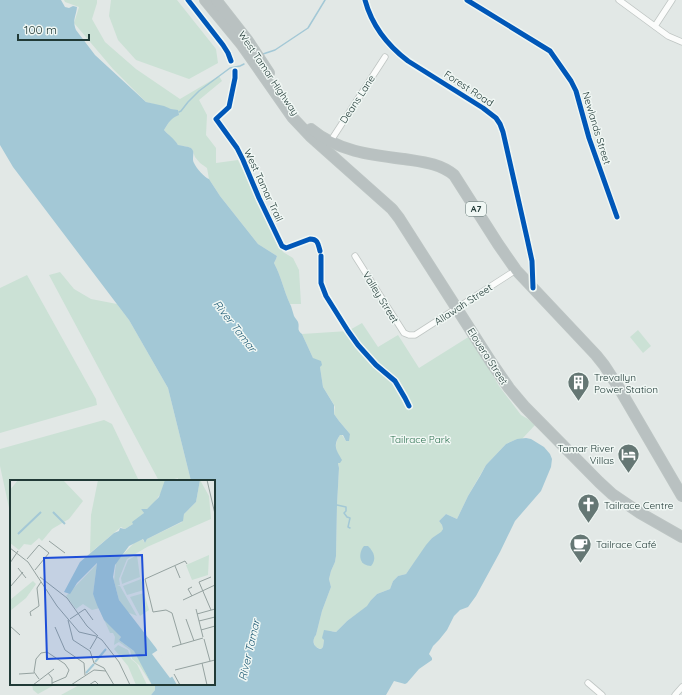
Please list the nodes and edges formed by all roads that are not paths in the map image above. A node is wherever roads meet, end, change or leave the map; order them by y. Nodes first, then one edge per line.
1 (206, 0) edge
2 (216, 0) edge
3 (365, 0) edge
4 (468, 0) edge
5 (618, 0) edge
6 (672, 0) edge
7 (655, 26) junction
8 (682, 42) edge
9 (385, 57) dead end
10 (327, 144) junction
11 (617, 217) dead end
12 (355, 256) dead end
13 (532, 269) junction
14 (518, 272) junction
15 (533, 288) junction
16 (457, 308) junction
17 (409, 335) joint
18 (682, 496) edge
19 (682, 538) edge
20 (588, 683) dead end
21 (682, 687) edge
22 (602, 695) edge
23 (675, 695) edge

1 - 10 highway, West Tamar Highway / A7
2 - 10 highway, West Tamar Highway / A7
3 - 13 street, Forest Road
4 - 11 street, Newlands Street
5 - 7 street
6 - 7 street
7 - 8 street
9 - 10 street, Deans Lane
10 - 14 highway, West Tamar Highway / A7
10 - 16 highway, Elouera Street / A7
12 - 17 street, Valley Street
13 - 14 street, Allawah Street
13 - 15 street, Forest Road
14 - 15 highway, West Tamar Highway / A7
14 - 16 street, Allawah Street
15 - 18 highway, West Tamar Highway / A7
16 - 17 street, Allawah Street
16 - 19 highway, Elouera Street / A7
20 - 22 street
21 - 23 street

